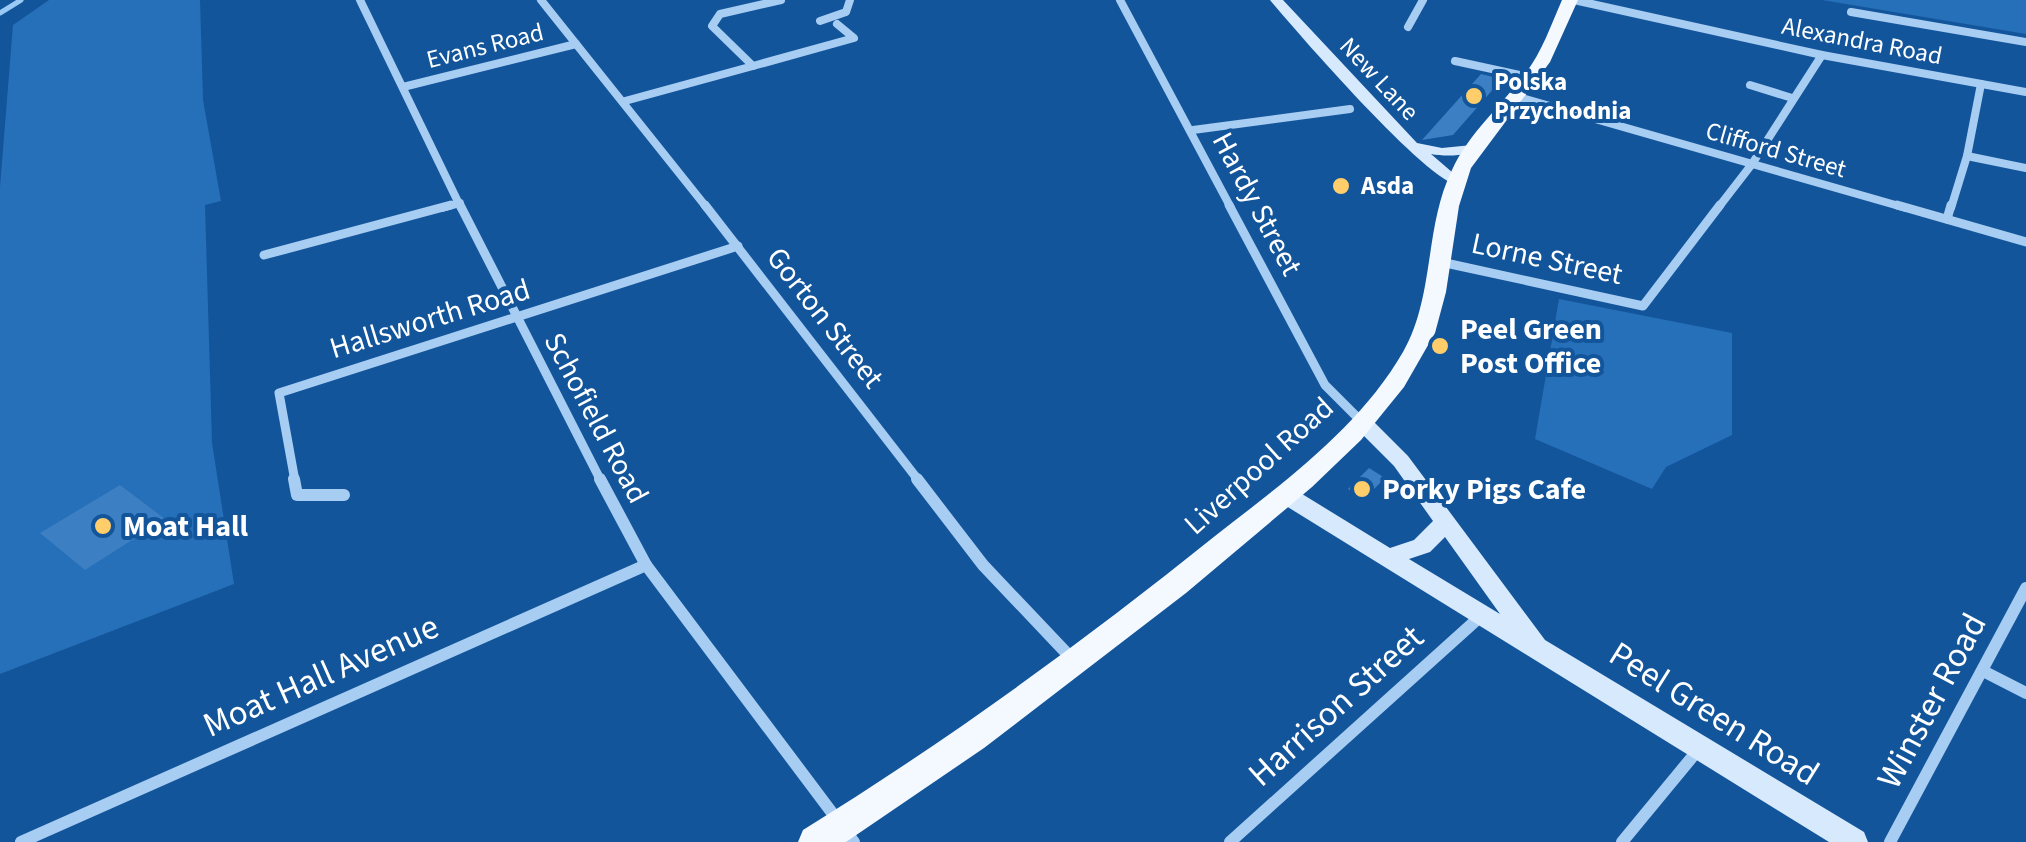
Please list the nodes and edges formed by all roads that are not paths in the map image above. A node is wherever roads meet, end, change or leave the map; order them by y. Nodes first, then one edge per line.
1 (360, 0) edge
2 (541, 0) edge
3 (781, 0) edge
4 (850, 0) edge
5 (1120, 0) edge
6 (1276, 0) edge
7 (1423, 0) edge
8 (1572, 0) edge
9 (1851, 12) dead end
10 (820, 22) dead end
11 (837, 24) dead end
12 (1408, 27) dead end
13 (2026, 42) edge
14 (576, 44) junction
15 (1822, 55) junction
16 (1456, 61) dead end
17 (752, 66) junction
18 (1529, 78) junction
19 (1981, 84) junction
20 (1750, 85) dead end
21 (403, 87) junction
22 (2026, 92) edge
23 (1516, 96) junction
24 (1792, 98) junction
25 (625, 102) junction
26 (1350, 109) dead end
27 (1192, 130) junction
28 (1410, 144) junction
29 (1476, 147) junction
30 (1967, 156) junction
31 (1752, 164) junction
32 (2026, 168) edge
33 (1455, 182) junction
34 (460, 203) junction
35 (1947, 219) junction
36 (2026, 242) edge
37 (738, 246) junction
38 (264, 255) dead end
39 (1440, 262) junction
40 (515, 319) junction
41 (1362, 422) junction
42 (344, 495) dead end
43 (1286, 495) junction
44 (1446, 522) junction
45 (1389, 558) junction
46 (646, 565) junction
47 (2026, 588) edge
48 (1482, 615) junction
49 (1538, 646) junction
50 (1075, 662) junction
51 (1984, 672) junction
52 (2026, 693) edge
53 (1701, 748) junction
54 (836, 837) edge
55 (21, 842) edge
56 (1230, 842) edge
57 (1622, 842) edge
58 (1854, 842) edge
59 (1890, 842) edge

1 - 21 street, Schofield Road
2 - 14 street, Gorton Street
3 - 17 street
4 - 10 street
5 - 27 street, Hardy Street
6 - 28 street, New Lane
7 - 12 street
8 - 15 street, Alexandra Road
8 - 18 main road, Liverpool Road
9 - 13 street
11 - 17 street
14 - 21 street, Evans Road
14 - 25 street, Gorton Street
15 - 19 street, Alexandra Road
15 - 24 street
16 - 18 street
17 - 25 street
18 - 23 main road, Liverpool Road
19 - 22 street, Alexandra Road
19 - 30 street
20 - 24 street
21 - 34 street, Schofield Road
23 - 29 main road, Liverpool Road
23 - 31 street, Clifford Street
24 - 31 street
25 - 37 street, Gorton Street
26 - 27 street
27 - 41 street, Hardy Street
28 - 29 street
28 - 33 street, New Lane
29 - 33 main road, Liverpool Road
30 - 32 street
30 - 35 street
31 - 35 street, Clifford Street
31 - 39 street, Lorne Street
33 - 39 main road, Liverpool Road
34 - 38 street
34 - 40 street, Schofield Road
35 - 36 street, Clifford Street
37 - 40 street, Hallsworth Road
37 - 50 street, Gorton Street
39 - 41 main road, Liverpool Road
40 - 42 street, Hallsworth Road
40 - 46 street, Schofield Road
41 - 43 main road, Liverpool Road
41 - 44 street, Peel Green Road
43 - 45 street, Peel Green Road
43 - 50 main road, Liverpool Road
44 - 45 street
44 - 49 street, Peel Green Road
45 - 48 street, Peel Green Road
46 - 54 street, Schofield Road
46 - 55 street, Moat Hall Avenue
47 - 51 street, Winster Road
48 - 49 street, Peel Green Road
48 - 56 street, Harrison Street
49 - 53 street, Peel Green Road
50 - 54 main road, Liverpool Road
51 - 52 street
51 - 59 street, Winster Road
53 - 57 street
53 - 58 street, Peel Green Road

